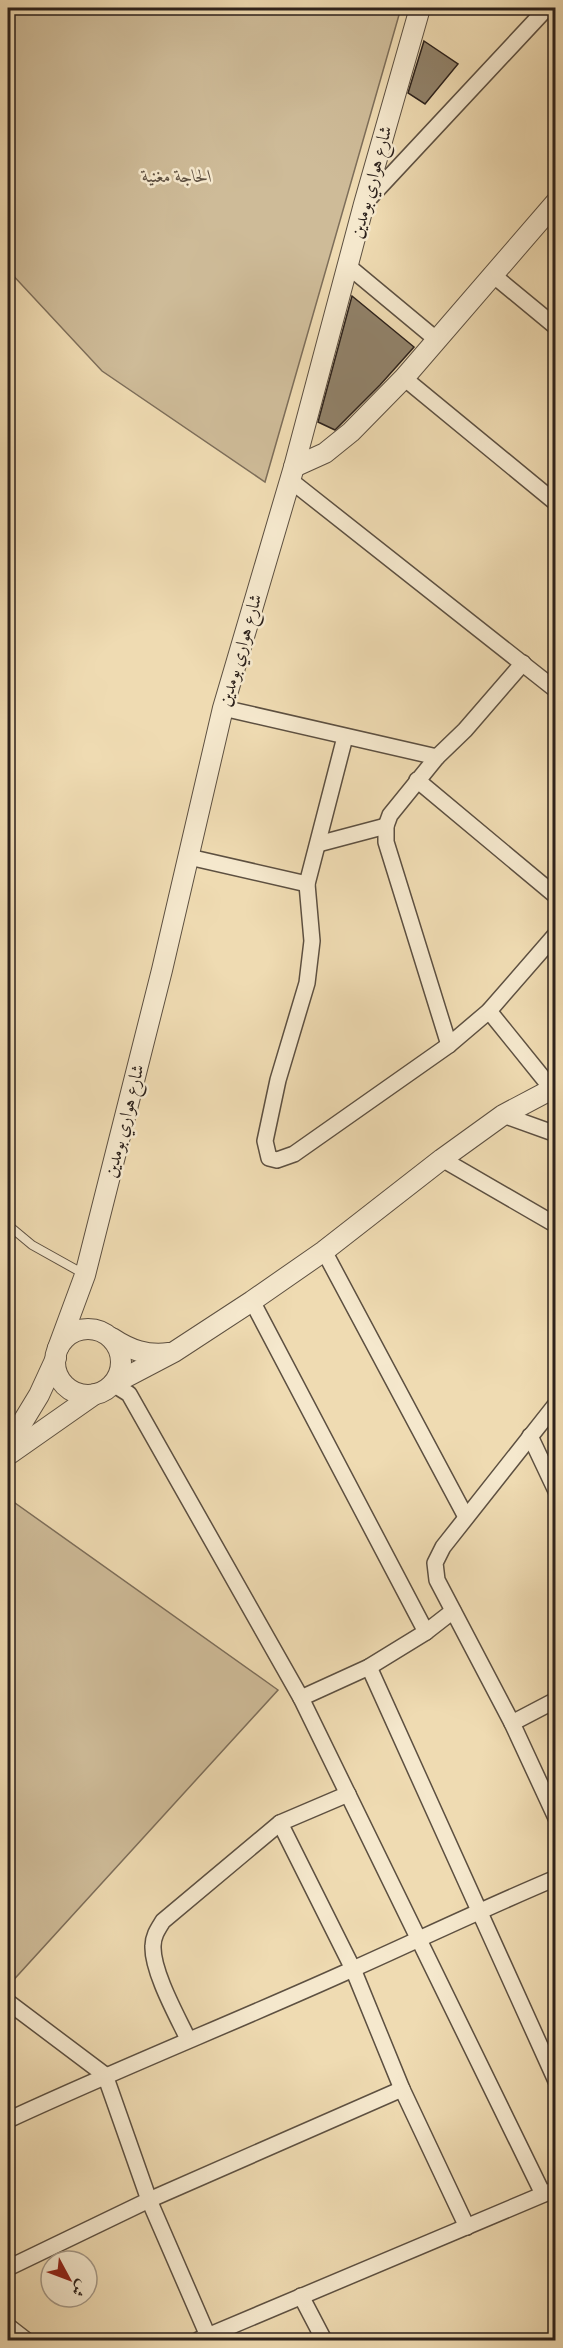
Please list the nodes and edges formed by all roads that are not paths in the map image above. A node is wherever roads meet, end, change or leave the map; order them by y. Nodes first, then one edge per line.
1 (420, 8) edge
2 (547, 8) edge
3 (555, 202) edge
4 (364, 204) junction
5 (348, 266) junction
6 (494, 275) junction
7 (555, 327) edge
8 (437, 340) junction
9 (404, 378) junction
10 (292, 474) junction
11 (555, 503) edge
12 (523, 663) junction
13 (553, 682) edge
14 (223, 708) junction
15 (345, 736) junction
16 (437, 757) junction
17 (417, 780) junction
18 (386, 826) junction
19 (318, 844) junction
20 (189, 857) junction
21 (307, 884) junction
22 (555, 896) edge
23 (555, 934) edge
24 (489, 1011) junction
25 (449, 1045) junction
26 (554, 1088) edge
27 (503, 1114) junction
28 (555, 1134) edge
29 (442, 1159) junction
30 (8, 1225) edge
31 (555, 1225) edge
32 (324, 1251) junction
33 (85, 1275) junction
34 (78, 1297) junction
35 (252, 1301) junction
36 (104, 1334) junction
37 (174, 1352) junction
38 (57, 1353) junction
39 (113, 1384) junction
40 (95, 1394) junction
41 (555, 1404) edge
42 (530, 1436) junction
43 (8, 1446) edge
44 (8, 1455) edge
45 (555, 1491) edge
46 (466, 1517) junction
47 (453, 1611) junction
48 (426, 1632) junction
49 (369, 1667) junction
50 (302, 1698) junction
51 (555, 1700) edge
52 (512, 1723) junction
53 (348, 1794) junction
54 (555, 1818) edge
55 (280, 1823) junction
56 (555, 1878) edge
57 (480, 1910) junction
58 (417, 1939) junction
59 (353, 1969) junction
60 (8, 2002) edge
61 (188, 2039) junction
62 (105, 2075) junction
63 (555, 2081) edge
64 (402, 2089) junction
65 (8, 2120) edge
66 (549, 2191) edge
67 (149, 2200) junction
68 (468, 2227) junction
69 (8, 2268) edge
70 (301, 2296) junction
71 (8, 2325) edge
72 (203, 2338) edge
73 (26, 2340) edge
74 (324, 2340) edge

1 - 4 street, شارع هواري بومدين
2 - 4 street
3 - 6 street
4 - 5 street, شارع هواري بومدين
5 - 8 street
5 - 10 street, شارع هواري بومدين
6 - 7 street
6 - 8 street
8 - 9 street
9 - 10 street
9 - 11 street
10 - 12 street
10 - 14 street, شارع هواري بومدين
12 - 13 street
12 - 16 street
14 - 15 street
14 - 20 street, شارع هواري بومدين
15 - 16 street
15 - 19 street
16 - 17 street
17 - 18 street
17 - 22 street
18 - 19 street
18 - 25 street
19 - 21 street
20 - 21 street
20 - 33 street, شارع هواري بومدين
21 - 25 street
23 - 24 street
24 - 25 street
24 - 26 street
26 - 27 street
27 - 28 street
27 - 29 street
29 - 31 street
29 - 32 street
30 - 33 lane
32 - 35 street
32 - 46 street
33 - 34 street, شارع هواري بومدين
34 - 36 street
34 - 38 street, شارع هواري بومدين
35 - 37 street
35 - 48 street
36 - 37 street
36 - 38 street
36 - 39 street
37 - 39 street
38 - 40 street
38 - 43 street, شارع هواري بومدين
39 - 40 street
39 - 50 street
40 - 44 street
41 - 42 street
42 - 45 street
42 - 46 street
46 - 47 street
47 - 48 street
47 - 52 street
48 - 49 street
49 - 50 street
49 - 57 street
50 - 53 street
51 - 52 street
52 - 54 street
53 - 55 street
53 - 58 street
55 - 59 street
55 - 61 street
56 - 57 street
57 - 58 street
57 - 63 street
58 - 59 street
58 - 66 street
59 - 61 street
59 - 64 street
60 - 62 street
61 - 62 street
62 - 65 street
62 - 67 street
64 - 67 street
64 - 68 street
66 - 68 street
67 - 69 street
67 - 72 street
68 - 70 street
70 - 72 street
70 - 74 street
71 - 73 street

